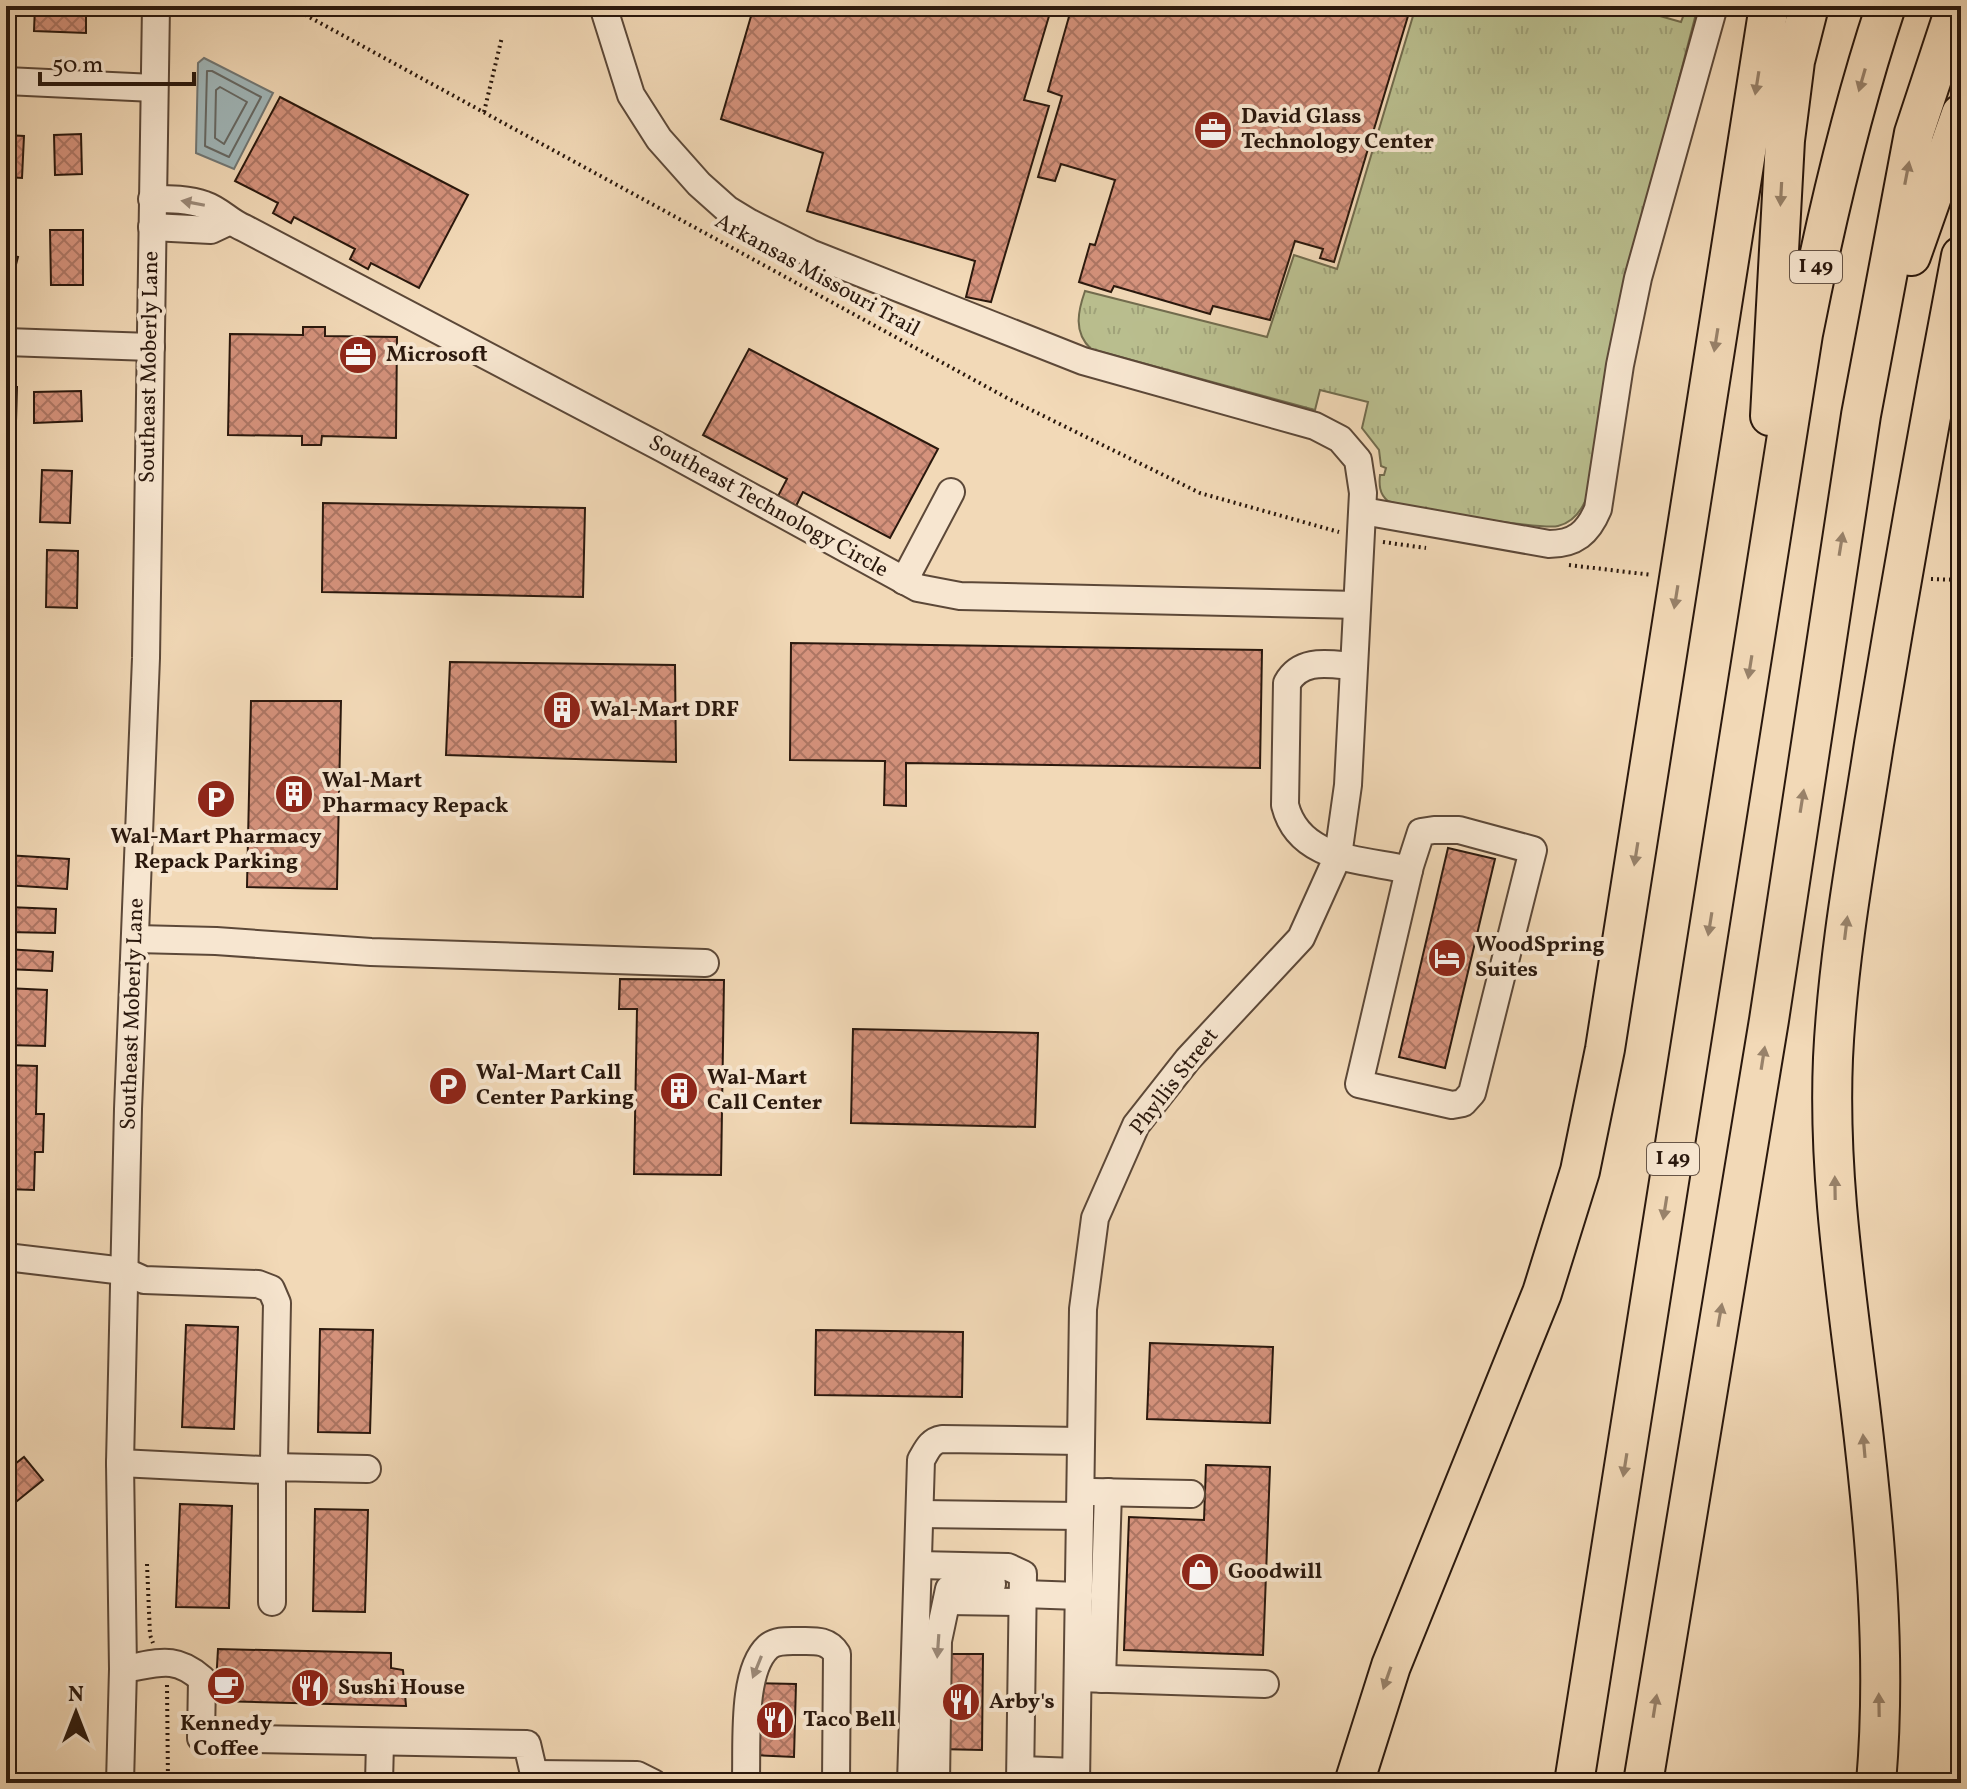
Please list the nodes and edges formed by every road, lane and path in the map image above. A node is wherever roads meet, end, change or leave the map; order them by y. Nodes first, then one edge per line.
1 (156, 6) edge
2 (289, 6) edge
3 (603, 6) edge
4 (1714, 6) edge
5 (1769, 6) edge
6 (1809, 6) edge
7 (1886, 6) edge
8 (1956, 6) edge
9 (502, 37) dead end
10 (6, 81) edge
11 (154, 88) junction
12 (484, 112) junction
13 (1961, 114) edge
14 (152, 199) junction
15 (228, 222) junction
16 (152, 227) junction
17 (1961, 256) edge
18 (6, 342) edge
19 (151, 347) junction
20 (1861, 415) junction
21 (951, 492) dead end
22 (1363, 511) junction
23 (1346, 534) dead end
24 (1771, 534) junction
25 (1925, 579) dead end
26 (1961, 580) edge
27 (904, 581) junction
28 (1357, 605) junction
29 (1353, 666) junction
30 (1338, 856) junction
31 (1409, 870) junction
32 (136, 939) junction
33 (705, 963) dead end
34 (6, 1257) edge
35 (124, 1271) junction
36 (1081, 1441) junction
37 (120, 1463) junction
38 (272, 1467) junction
39 (367, 1469) dead end
40 (1108, 1492) junction
41 (1191, 1494) dead end
42 (1080, 1503) junction
43 (920, 1514) junction
44 (918, 1565) junction
45 (1024, 1594) junction
46 (1079, 1596) junction
47 (272, 1602) dead end
48 (123, 1669) junction
49 (1090, 1679) junction
50 (167, 1684) dead end
51 (1265, 1684) dead end
52 (380, 1742) junction
53 (1021, 1777) edge
54 (1076, 1777) edge
55 (534, 1778) edge
56 (923, 1779) edge
57 (1877, 1782) edge
58 (120, 1783) edge
59 (168, 1783) edge
60 (379, 1783) edge
61 (653, 1783) edge
62 (749, 1783) edge
63 (836, 1783) edge
64 (1354, 1783) edge
65 (1574, 1783) edge
66 (1643, 1783) edge

1 - 11 street, Southeast Moberly Lane
2 - 12 path, Arkansas Missouri Trail
3 - 22 street, Phyllis Street
4 - 22 street
5 -> 64 highway
6 -> 24 highway
7 -> 24 highway, I 49
20 -> 8 highway
9 - 12 path
10 - 11 street
11 - 14 street, Southeast Moberly Lane
12 - 23 path, Arkansas Missouri Trail
13 - 20 highway
15 -> 14 street, Southeast Technology Circle
14 - 16 street, Southeast Moberly Lane
15 - 16 street
15 - 27 street, Southeast Technology Circle
16 - 19 street, Southeast Moberly Lane
57 -> 17 highway
18 - 19 street
19 - 32 street, Southeast Moberly Lane
66 -> 20 highway
21 - 27 street
22 - 28 street, Phyllis Street
24 -> 65 highway, I 49
25 - 26 path
27 - 28 street, Southeast Technology Circle
28 - 29 street, Phyllis Street
29 - 30 street, Phyllis Street
29 - 30 street
30 - 31 street
30 - 36 street, Phyllis Street
31 - 31 street
32 - 33 street
32 - 35 street, Southeast Moberly Lane
34 - 35 street
35 - 37 street, Southeast Moberly Lane
35 - 38 street
36 - 42 street, Phyllis Street
36 - 43 street
37 - 38 street
37 - 48 street, Southeast Moberly Lane
38 - 39 street
38 - 47 street
40 - 41 street
40 - 42 street
40 - 49 street
42 - 43 street
42 - 46 street, Phyllis Street
43 - 44 street
44 - 45 street
44 - 56 street
45 - 46 street
45 - 53 street
45 -> 56 street
46 - 49 street, Phyllis Street
48 - 52 street
48 - 58 street, Southeast Moberly Lane
49 - 51 street
49 - 54 street, Phyllis Street
50 - 59 path
52 - 55 street
52 - 60 street
53 - 54 street
55 - 61 street
63 -> 62 street

